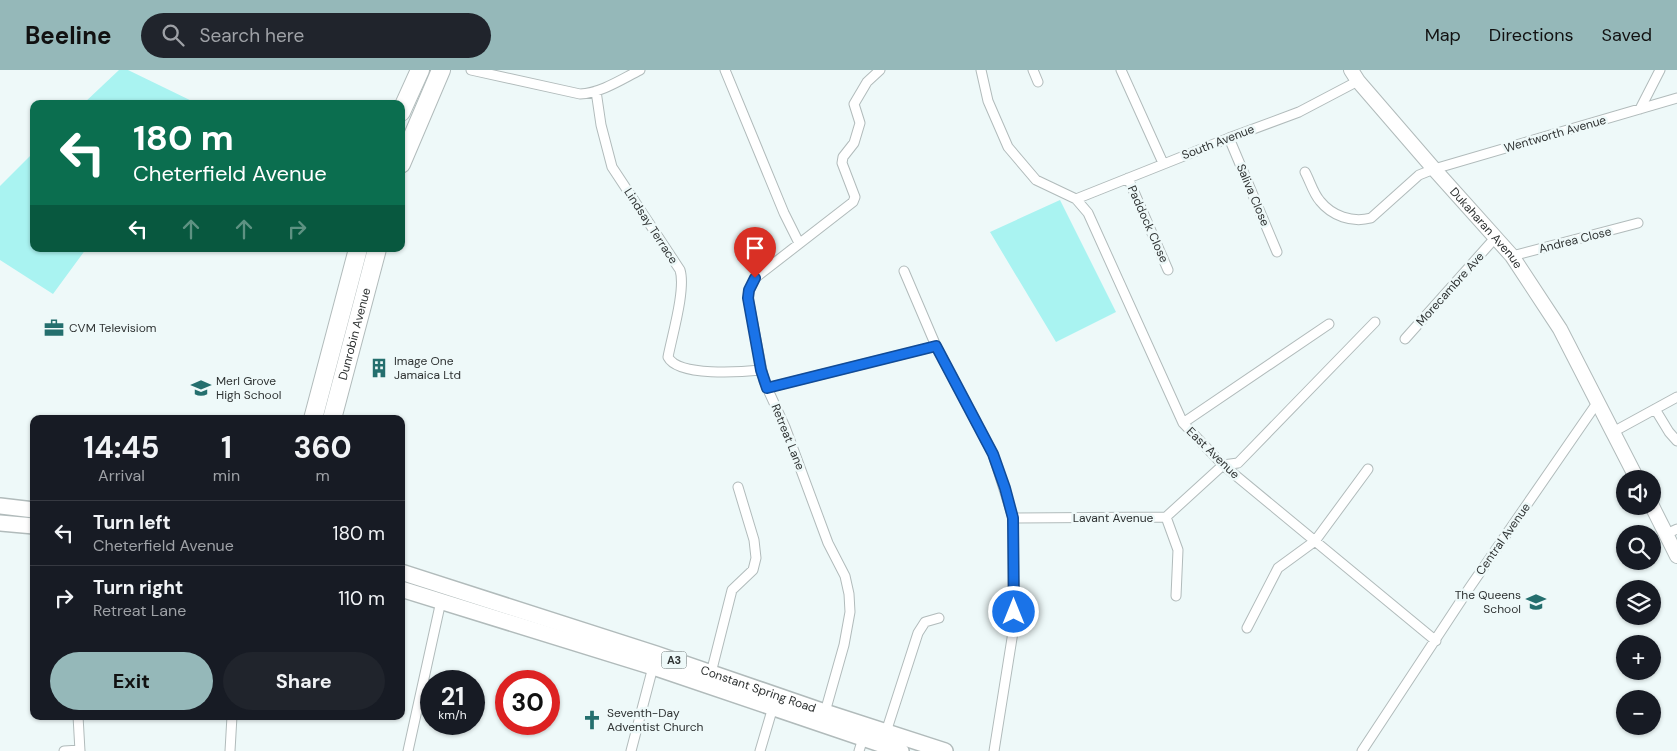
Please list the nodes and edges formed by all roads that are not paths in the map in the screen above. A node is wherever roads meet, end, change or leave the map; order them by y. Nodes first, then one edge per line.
1 (420, 70) edge
2 (441, 70) edge
3 (471, 70) edge
4 (640, 70) edge
5 (725, 70) edge
6 (880, 70) edge
7 (981, 70) edge
8 (1033, 70) edge
9 (1121, 70) edge
10 (1660, 70) edge
11 (1355, 75) edge
12 (1038, 82) dead end
13 (596, 91) junction
14 (1677, 98) edge
15 (405, 103) edge
16 (1640, 109) junction
17 (1229, 138) junction
18 (405, 155) edge
19 (1163, 164) junction
20 (1434, 169) junction
21 (1305, 172) dead end
22 (1128, 178) junction
23 (1076, 199) junction
24 (1638, 223) dead end
25 (1495, 238) junction
26 (799, 243) junction
27 (357, 252) edge
28 (376, 252) edge
29 (1277, 252) dead end
30 (1512, 256) junction
31 (1168, 270) dead end
32 (904, 271) dead end
33 (1375, 322) dead end
34 (1329, 324) dead end
35 (1405, 339) dead end
36 (936, 346) junction
37 (761, 370) junction
38 (767, 388) junction
39 (1677, 397) edge
40 (1597, 403) junction
41 (1655, 409) junction
42 (314, 415) edge
43 (333, 415) edge
44 (1183, 423) junction
45 (1613, 432) junction
46 (1677, 441) edge
47 (1223, 465) junction
48 (1368, 469) dead end
49 (1632, 470) edge
50 (738, 487) dead end
51 (0, 506) edge
52 (30, 510) edge
53 (1659, 515) edge
54 (1013, 518) junction
55 (1166, 518) junction
56 (0, 523) edge
57 (30, 526) edge
58 (1671, 531) edge
59 (1315, 541) junction
60 (1677, 556) edge
61 (405, 573) edge
62 (405, 590) edge
63 (1176, 596) dead end
64 (441, 601) junction
65 (939, 618) dead end
66 (1248, 628) dead end
67 (1436, 640) junction
68 (653, 667) junction
69 (711, 673) junction
70 (773, 707) junction
71 (825, 712) junction
72 (78, 720) edge
73 (232, 720) edge
74 (886, 732) junction
75 (861, 745) edge
76 (80, 750) edge
77 (64, 751) edge
78 (230, 751) edge
79 (408, 751) edge
80 (631, 751) edge
81 (760, 751) edge
82 (902, 751) edge
83 (945, 751) edge
84 (994, 751) edge
85 (1362, 751) edge

1 - 15 highway
2 - 18 highway
3 - 13 street
4 - 13 street
5 - 26 street
6 - 26 street, Retreat Lane
7 - 23 street
8 - 12 street
9 - 19 street
10 - 16 street
11 - 17 street, South Avenue
11 - 20 street, Dukaharan Avenue
13 - 37 street, Lindsay Terrace
14 - 16 street, Wentworth Avenue
16 - 20 street, Wentworth Avenue
17 - 19 street, South Avenue
17 - 29 street, Saliva Close
19 - 22 street, South Avenue
20 - 21 street, Wentworth Avenue
20 - 25 street, Dukaharan Avenue
22 - 23 street, South Avenue
22 - 31 street, Paddock Close
23 - 44 street, East Avenue
24 - 30 street, Andrea Close
25 - 30 street, Dukaharan Avenue
25 - 35 street, Morecambre Ave
26 - 37 street, Retreat Lane
27 - 42 highway, Dunrobin Avenue
28 - 43 highway, Dunrobin Avenue
30 - 40 street, Dukaharan Avenue
32 - 36 street
33 - 47 street
34 - 44 street
36 - 38 street
36 - 54 street
37 - 38 street, Retreat Lane
38 - 71 street, Retreat Lane
39 - 41 street
40 - 45 street, Dukaharan Avenue
40 - 67 street, Central Avenue
41 - 45 street
41 - 46 street
44 - 47 street, East Avenue
45 - 49 street, Dukaharan Avenue
47 - 55 street, Lavant Avenue
47 - 59 street, East Avenue
48 - 59 street
50 - 69 street
51 - 52 main road
53 - 58 street
54 - 55 street, Lavant Avenue
54 - 84 street
55 - 63 street
56 - 57 main road
58 - 60 street
59 - 66 street
59 - 67 street, East Avenue
61 - 69 main road, Constant Spring Road / A3
62 - 64 main road, Constant Spring Road / A3
64 - 68 main road, Constant Spring Road / A3
64 - 79 street
65 - 74 street
67 - 85 street, Central Avenue
68 - 70 main road, Constant Spring Road / A3
68 - 80 street
69 - 71 main road, Constant Spring Road / A3
70 - 75 main road, Constant Spring Road / A3
70 - 81 street
71 - 74 main road, Constant Spring Road / A3
72 - 76 street
73 - 78 street
74 - 83 main road, Constant Spring Road / A3
75 - 82 main road, Constant Spring Road / A3
76 - 77 street

